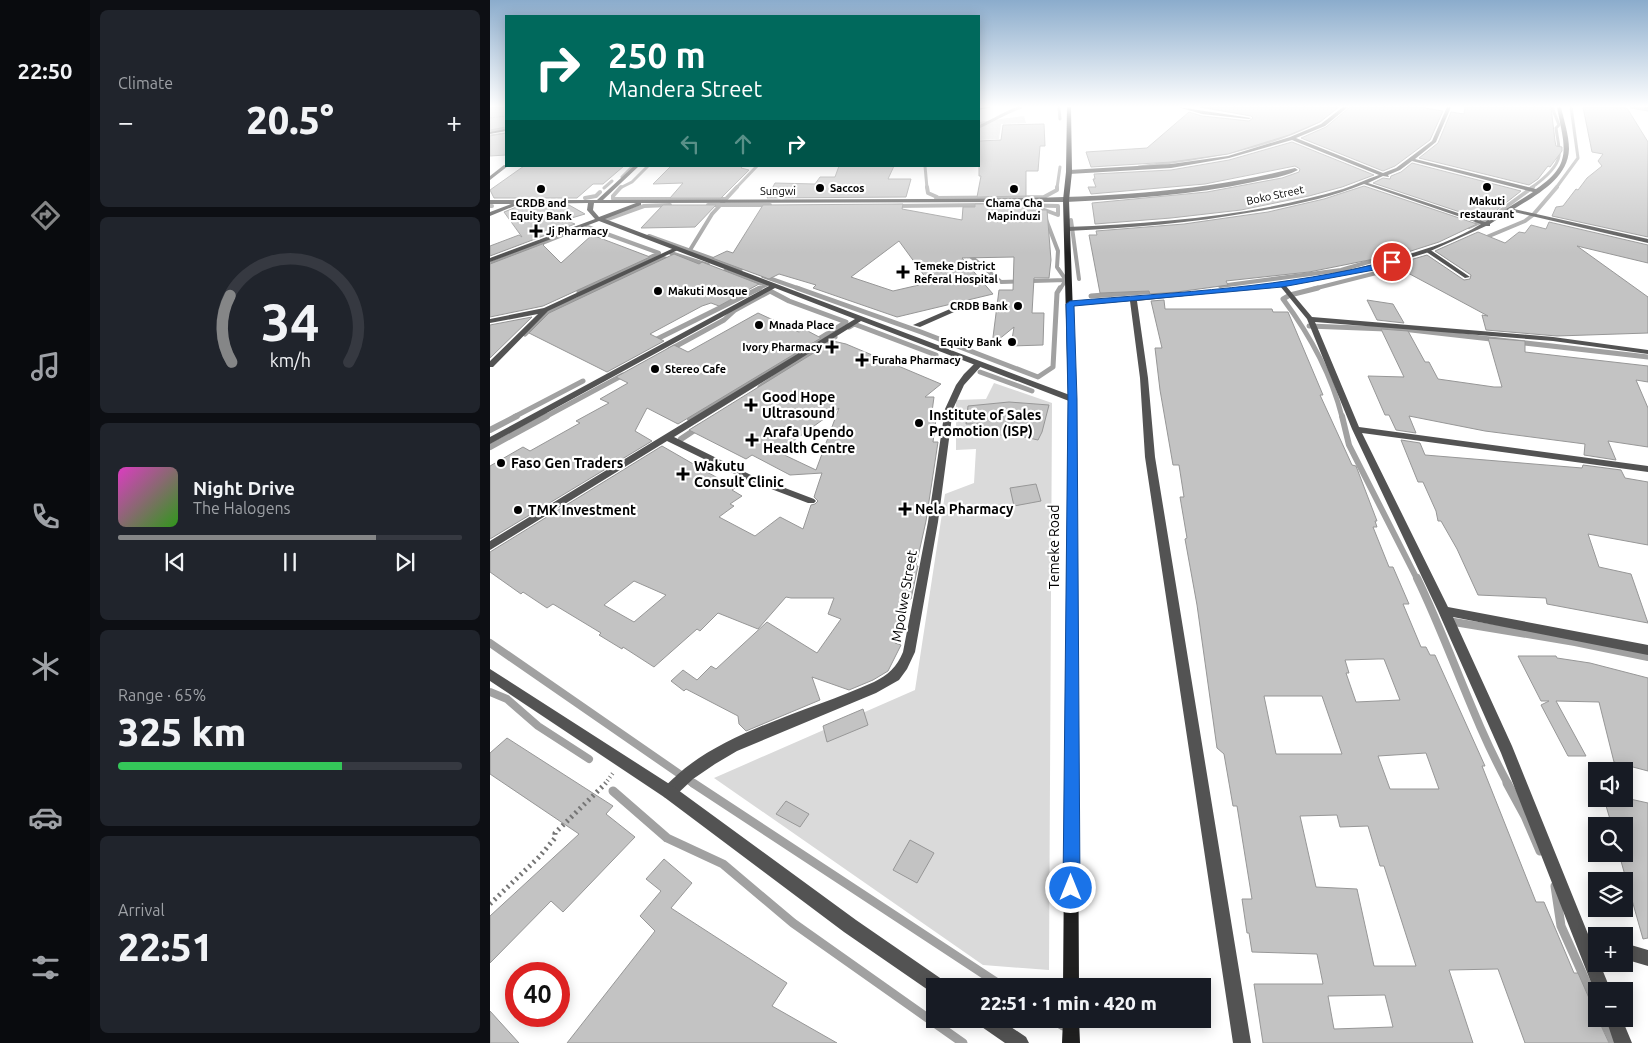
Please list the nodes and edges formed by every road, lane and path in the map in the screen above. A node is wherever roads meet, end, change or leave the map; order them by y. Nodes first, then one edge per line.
1 (1069, 156) edge
2 (1233, 156) edge
3 (1336, 156) edge
4 (1418, 156) edge
5 (1565, 156) edge
6 (1414, 160) junction
7 (505, 167) edge
8 (636, 167) edge
9 (1295, 170) dead end
10 (1069, 172) junction
11 (1387, 176) junction
12 (490, 178) edge
13 (1367, 184) junction
14 (1536, 191) junction
15 (1066, 200) junction
16 (591, 201) junction
17 (599, 201) junction
18 (618, 201) junction
19 (646, 201) junction
20 (490, 202) edge
21 (520, 202) junction
22 (1512, 210) junction
23 (614, 212) junction
24 (490, 214) edge
25 (597, 218) junction
26 (1488, 225) junction
27 (1067, 229) junction
28 (1648, 241) edge
29 (676, 249) junction
30 (1427, 250) junction
31 (490, 260) edge
32 (1467, 277) dead end
33 (775, 285) junction
34 (1282, 285) junction
35 (1133, 298) junction
36 (988, 304) dead end
37 (1070, 304) junction
38 (546, 310) junction
39 (858, 319) junction
40 (1310, 319) junction
41 (490, 321) edge
42 (917, 325) dead end
43 (1648, 352) edge
44 (979, 364) junction
45 (490, 365) edge
46 (1072, 399) junction
47 (1356, 429) junction
48 (668, 438) junction
49 (490, 441) edge
50 (1648, 469) edge
51 (811, 501) dead end
52 (490, 546) edge
53 (1444, 611) junction
54 (1648, 650) edge
55 (490, 674) edge
56 (622, 761) junction
57 (669, 792) junction
58 (490, 904) edge
59 (1588, 937) edge
60 (1633, 954) edge
61 (1648, 958) edge
62 (926, 978) edge
63 (1071, 978) edge
64 (1617, 1027) edge
65 (998, 1028) edge
66 (1071, 1028) edge
67 (1020, 1043) edge
68 (1071, 1043) edge
69 (1242, 1043) edge
70 (1623, 1043) edge

1 - 10 street, Temeke Road
2 - 10 street
3 - 11 street
4 - 6 street, Boko Street
5 - 14 street
6 - 11 street, Boko Street
6 - 14 street
7 - 12 street
8 - 17 street
9 - 15 street, Sungwi
10 - 15 street, Temeke Road
11 - 13 street, Boko Street
13 - 26 street
13 - 27 street, Boko Street
14 - 22 street
15 - 19 street, Sungwi
15 - 27 street, Temeke Road
16 - 17 street, Sungwi
16 - 21 street, Sungwi
16 - 25 street
17 - 18 street, Sungwi
18 - 19 street, Sungwi
18 - 23 street
19 - 23 street
20 - 21 street, Sungwi
21 - 24 street
22 - 26 street
22 - 28 street
23 - 25 street
25 - 29 street
25 - 31 street
26 - 30 street
27 - 37 street, Temeke Road
29 - 33 street
29 - 38 street
30 - 32 street
30 - 34 street
33 - 39 street
33 - 49 street
34 - 35 street
34 - 40 street
35 - 37 street
35 - 69 street
36 - 42 street
37 - 46 street, Temeke Road
38 - 41 street
38 - 45 street
39 - 44 street
39 - 48 street
40 - 43 street
40 - 47 street
44 - 46 street
44 - 57 street, Mpolwe Street
46 - 63 street, Temeke Road
47 - 50 street
47 - 53 street
48 - 51 street
48 - 52 street
53 - 54 street
53 - 59 street
55 - 56 street
56 - 57 street
56 - 58 path
57 - 62 street
60 - 61 street
64 - 70 street
65 - 67 street
66 - 68 street

